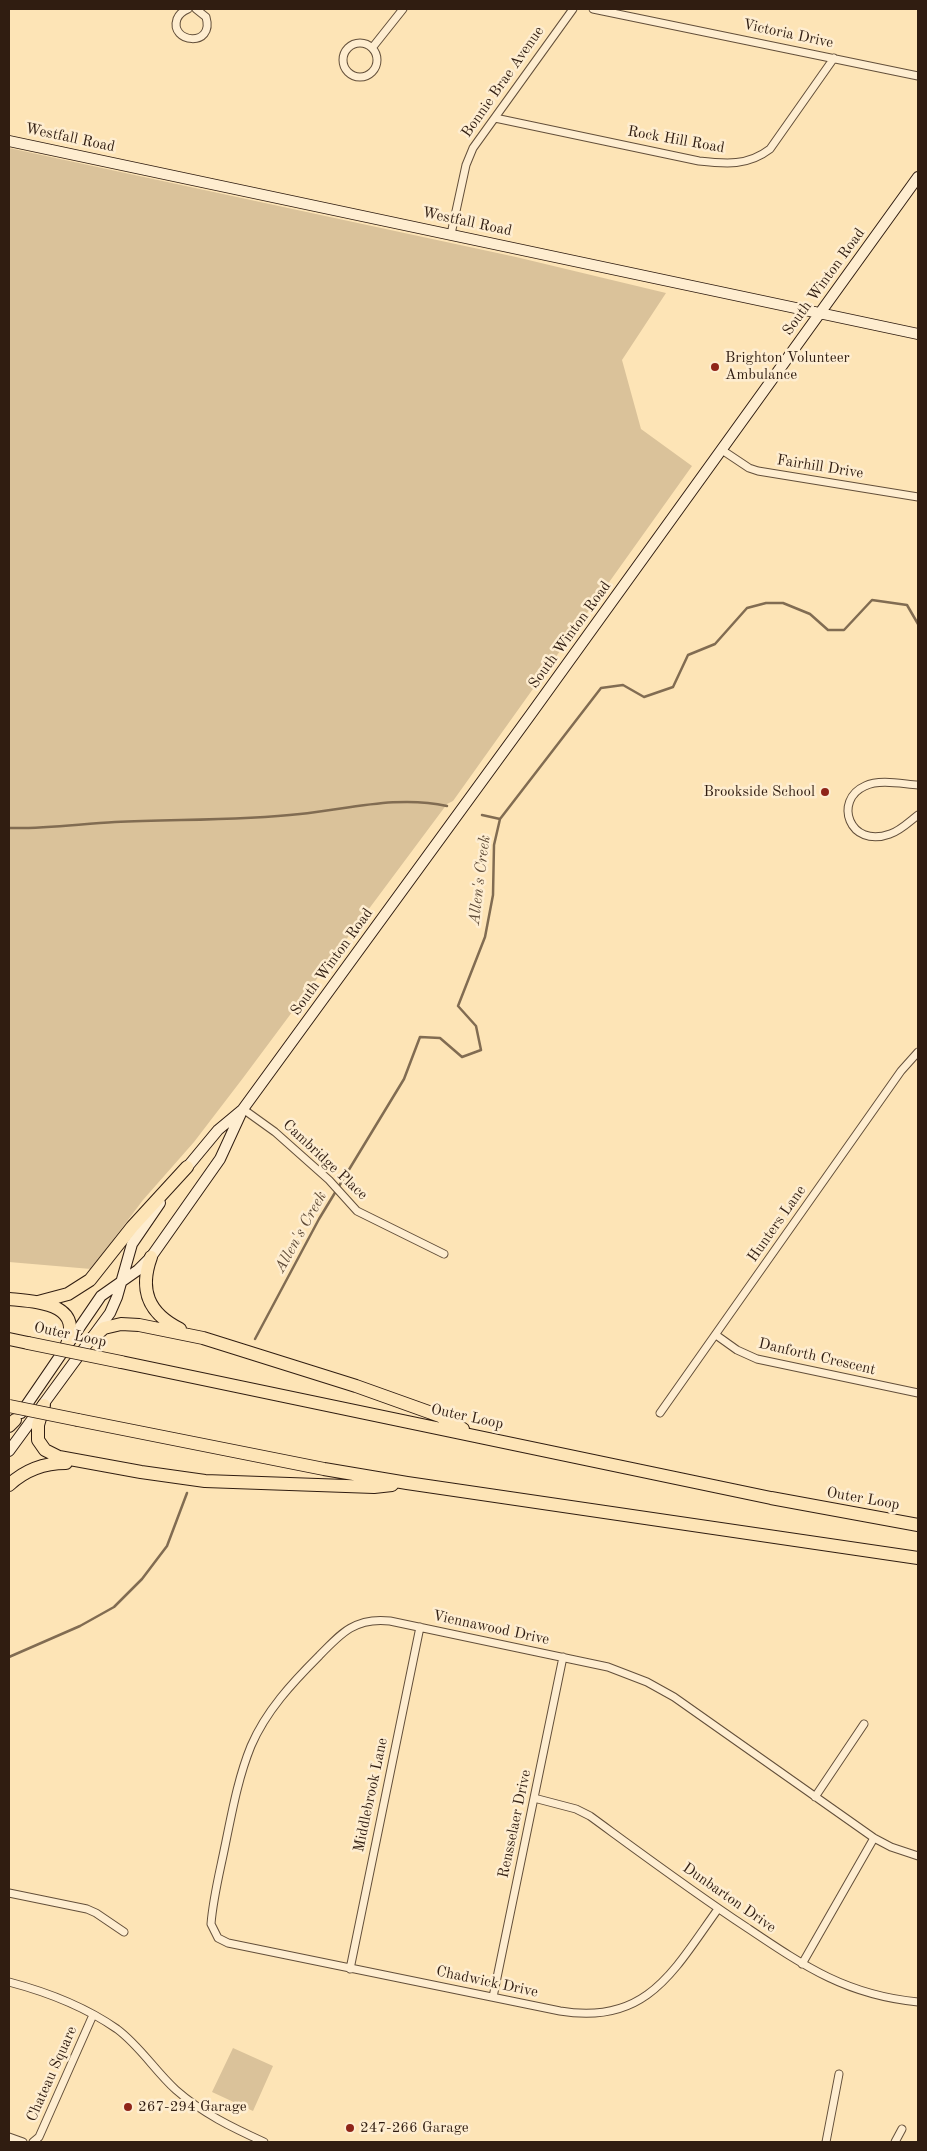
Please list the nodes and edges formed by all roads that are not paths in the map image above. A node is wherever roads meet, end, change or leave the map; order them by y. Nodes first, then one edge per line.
1 (188, 9) edge
2 (196, 9) edge
3 (403, 9) edge
4 (573, 9) edge
5 (593, 9) edge
6 (372, 48) junction
7 (834, 58) junction
8 (918, 76) edge
9 (495, 118) junction
10 (9, 141) edge
11 (918, 177) edge
12 (452, 234) junction
13 (819, 314) junction
14 (918, 334) edge
15 (722, 450) junction
16 (918, 498) edge
17 (918, 785) edge
18 (918, 814) edge
19 (918, 1052) edge
20 (243, 1109) junction
21 (187, 1167) junction
22 (444, 1254) dead end
23 (151, 1257) junction
24 (121, 1282) junction
25 (9, 1299) edge
26 (38, 1302) junction
27 (716, 1335) junction
28 (203, 1338) junction
29 (9, 1339) edge
30 (89, 1341) junction
31 (66, 1347) junction
32 (918, 1392) edge
33 (44, 1405) junction
34 (9, 1406) edge
35 (660, 1413) dead end
36 (11, 1425) edge
37 (476, 1436) junction
38 (9, 1451) edge
39 (91, 1463) junction
40 (407, 1483) junction
41 (9, 1485) edge
42 (918, 1525) edge
43 (918, 1558) edge
44 (420, 1627) junction
45 (563, 1657) junction
46 (864, 1724) dead end
47 (815, 1797) junction
48 (534, 1798) junction
49 (874, 1838) junction
50 (918, 1856) edge
51 (9, 1893) edge
52 (718, 1909) junction
53 (124, 1932) dead end
54 (213, 1932) joint
55 (802, 1964) junction
56 (350, 1969) junction
57 (9, 1982) edge
58 (493, 1998) junction
59 (918, 2002) edge
60 (93, 2014) junction
61 (839, 2074) dead end
62 (902, 2129) dead end
63 (9, 2137) edge
64 (23, 2142) edge
65 (33, 2142) edge
66 (264, 2142) edge
67 (826, 2142) edge
68 (895, 2142) edge

1 - 2 street
3 - 6 street
4 - 9 street, Bonnie Brae Avenue
5 - 7 street, Victoria Drive
6 - 6 street
7 - 8 street, Victoria Drive
7 - 9 street, Rock Hill Road
9 - 12 street, Bonnie Brae Avenue
10 - 12 main road, Westfall Road
11 - 13 main road, South Winton Road
12 - 13 main road, Westfall Road
13 - 14 main road, Westfall Road
13 - 15 main road, South Winton Road
15 - 16 street, Fairhill Drive
15 - 20 main road, South Winton Road
17 - 18 street
19 - 27 street, Hunters Lane
20 - 21 main road, South Winton Road
20 - 22 street, Cambridge Place
20 - 23 main road, South Winton Road
21 - 24 main road, South Winton Road
21 - 26 highway
23 - 24 main road, South Winton Road
23 - 28 highway
24 - 30 main road, South Winton Road
24 - 31 main road, South Winton Road
25 - 26 highway
26 - 31 highway
27 - 32 street, Danforth Crescent
27 - 35 street, Hunters Lane
28 - 30 highway
28 - 37 highway
29 - 37 highway, Outer Loop, bridge
30 - 33 main road, South Winton Road
31 - 36 main road, South Winton Road
33 - 38 main road, South Winton Road
33 - 39 highway
34 - 40 highway, bridge
37 - 42 highway, Outer Loop
39 - 40 highway
39 - 41 highway
40 - 43 highway
44 - 45 street, Viennawood Drive
44 - 54 street, Viennawood Drive
44 - 56 street, Middlebrook Lane
45 - 47 street, Viennawood Drive
45 - 48 street, Rensselaer Drive
46 - 47 street
47 - 49 street, Viennawood Drive
48 - 52 street, Dunbarton Drive
48 - 58 street, Rensselaer Drive
49 - 50 street, Viennawood Drive
49 - 55 street
51 - 53 street
52 - 55 street, Dunbarton Drive
52 - 58 street, Chadwick Drive
54 - 56 street, Chadwick Drive
55 - 59 street, Dunbarton Drive
56 - 58 street, Chadwick Drive
57 - 60 street
60 - 65 street, Chateau Square
60 - 66 street
61 - 67 street
62 - 68 street
63 - 64 street

